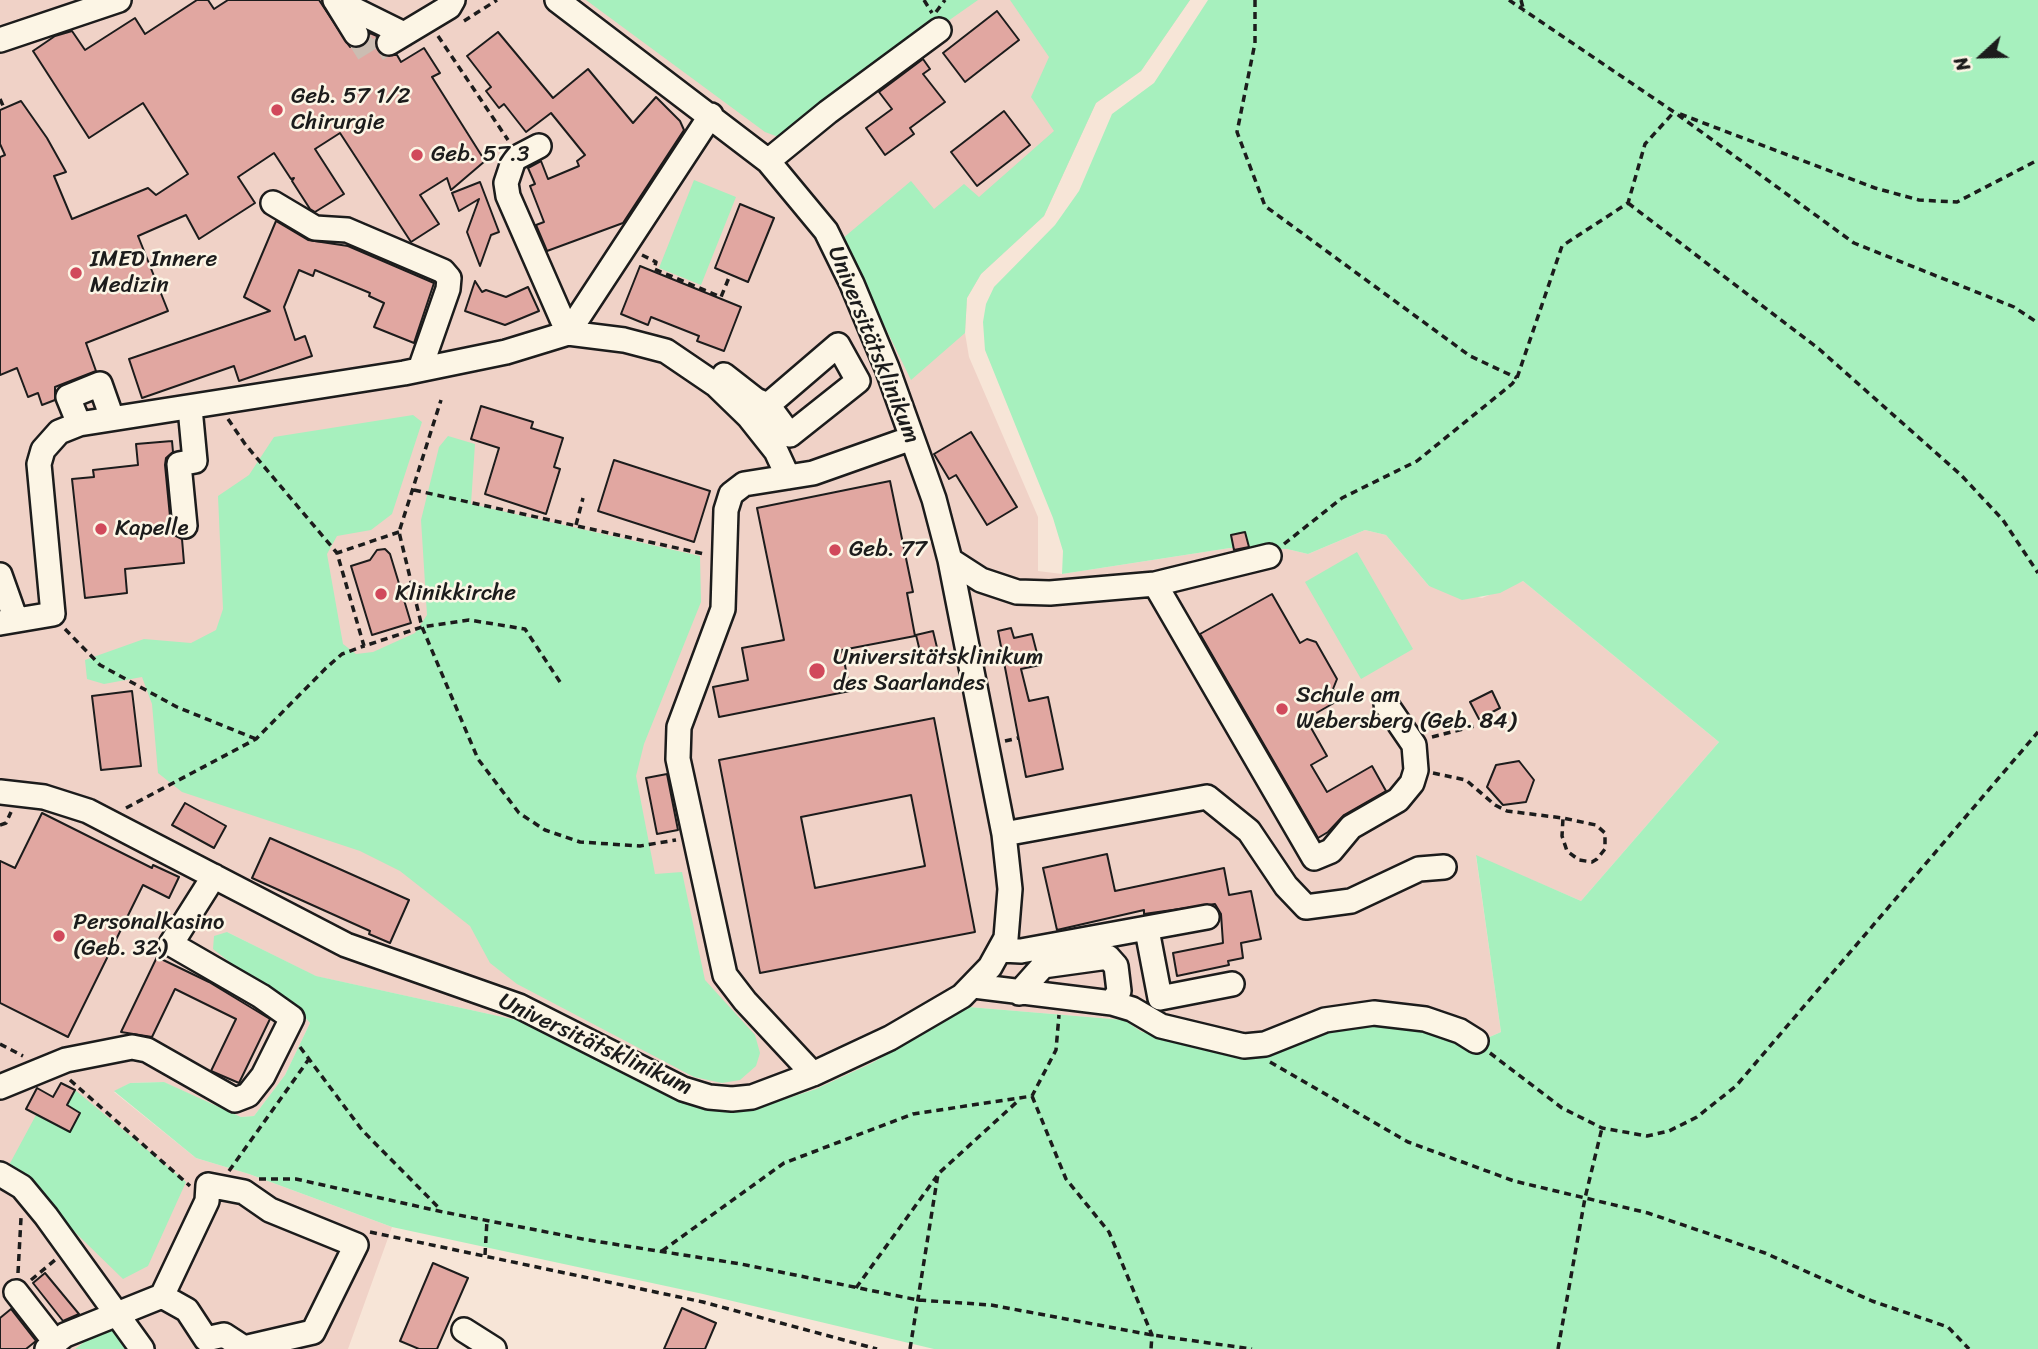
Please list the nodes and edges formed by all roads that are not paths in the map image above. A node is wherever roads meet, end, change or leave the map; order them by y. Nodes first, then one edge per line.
1 (119, 0) edge
2 (335, 0) edge
3 (453, 0) edge
4 (557, 0) edge
5 (936, 23) road end
6 (356, 34) tunnel mouth
7 (1, 38) edge
8 (711, 115) junction
9 (529, 151) road end
10 (768, 161) junction
11 (273, 203) dead end
12 (568, 333) junction
13 (420, 369) junction
14 (716, 385) junction
15 (768, 405) dead end
16 (190, 408) junction
17 (120, 417) junction
18 (79, 424) junction
19 (912, 438) junction
20 (789, 477) junction
21 (185, 526) dead end
22 (1269, 556) road end
23 (950, 560) junction
24 (0, 575) edge
25 (1155, 584) junction
26 (8, 621) edge
27 (1386, 704) dead end
28 (0, 792) edge
29 (1004, 834) junction
30 (1444, 867) dead end
31 (214, 876) junction
32 (1207, 917) dead end
33 (1147, 930) junction
34 (1001, 950) junction
35 (1232, 984) dead end
36 (981, 987) junction
37 (1018, 993) junction
38 (1112, 1003) junction
39 (1476, 1041) road end
40 (813, 1074) junction
41 (0, 1087) edge
42 (0, 1174) edge
43 (16, 1292) road end
44 (162, 1296) junction
45 (118, 1314) junction
46 (464, 1330) dead end
47 (51, 1346) edge
48 (142, 1349) edge
49 (494, 1349) edge

1 - 7 street
2 - 3 street
2 - 6 street
4 - 8 street, Universitätsklinikum
5 - 10 street
8 - 10 street, Universitätsklinikum
8 - 12 street
9 - 12 street
10 - 19 street, Universitätsklinikum
11 - 13 street
12 - 13 street
12 - 14 street
13 - 16 street
14 - 15 street
14 - 20 street
16 - 17 street
16 - 21 street
17 - 18 street
17 - 18 street
18 - 26 street
19 - 20 street
19 - 23 street, Universitätsklinikum
20 - 40 street
22 - 25 street
23 - 25 street
23 - 29 street, Universitätsklinikum
24 - 26 street
25 - 27 street
28 - 31 street, Universitätsklinikum
29 - 30 street
29 - 34 street, Universitätsklinikum
31 - 40 street, Universitätsklinikum
31 - 41 street
32 - 33 street
33 - 34 street
33 - 35 street
34 - 36 street, Universitätsklinikum
36 - 37 street
36 - 40 street, Universitätsklinikum
37 - 38 street
37 - 38 street
38 - 39 street
42 - 45 street
43 - 47 street
44 - 44 street
44 - 45 street
45 - 47 street
45 - 48 street
46 - 49 street

